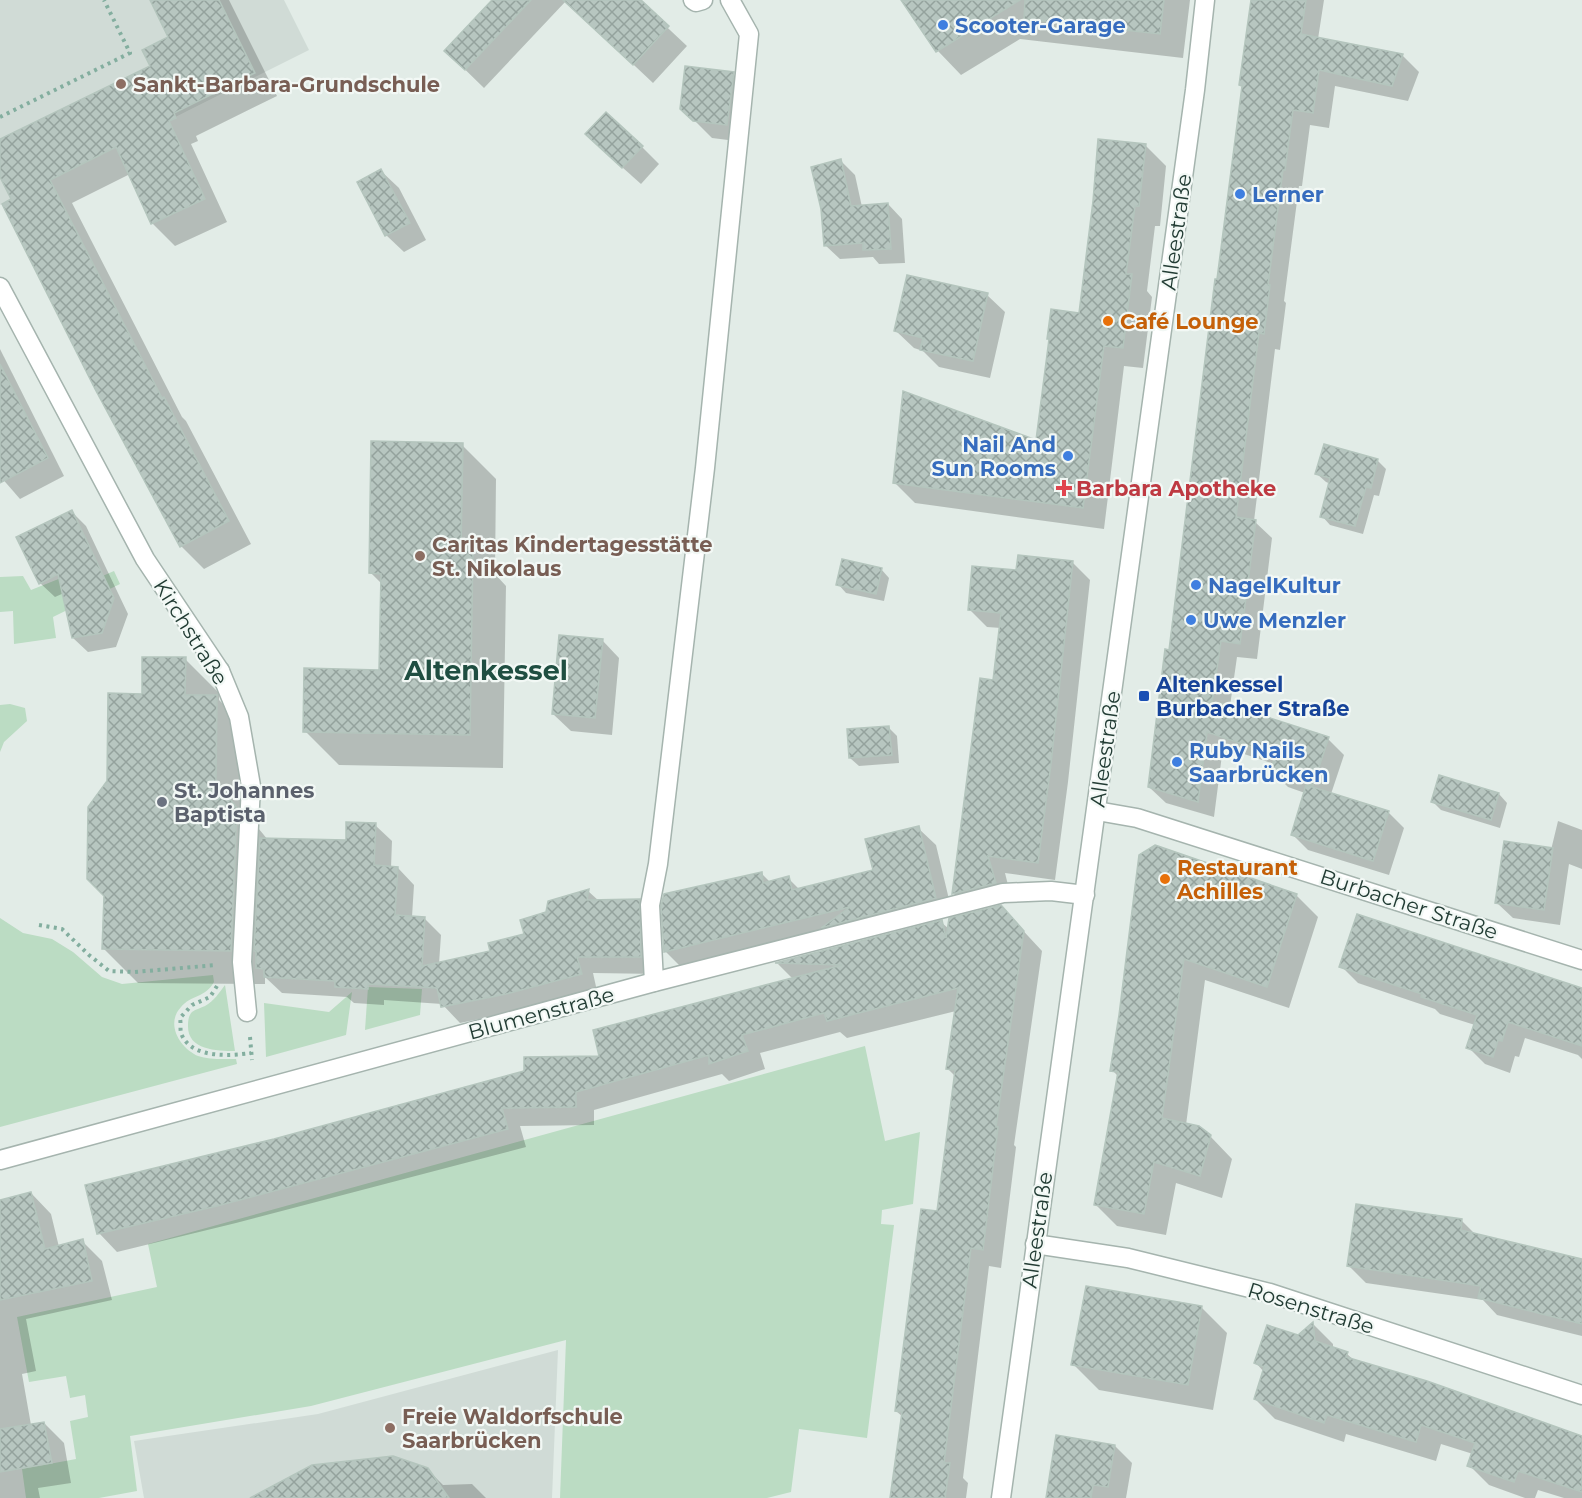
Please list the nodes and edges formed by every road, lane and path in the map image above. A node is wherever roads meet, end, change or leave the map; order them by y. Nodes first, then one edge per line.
1 (104, 0) edge
2 (693, 0) edge
3 (703, 0) edge
4 (730, 0) edge
5 (1205, 0) edge
6 (0, 117) edge
7 (0, 287) edge
8 (1097, 811) junction
9 (1085, 895) junction
10 (39, 925) dead end
11 (1582, 960) edge
12 (224, 964) dead end
13 (217, 965) junction
14 (218, 975) dead end
15 (654, 982) junction
16 (219, 984) dead end
17 (248, 1012) dead end
18 (251, 1053) dead end
19 (0, 1160) edge
20 (1035, 1244) junction
21 (1582, 1395) edge
22 (1001, 1498) edge

1 - 6 path
2 - 3 street
4 - 15 street
5 - 8 street, Alleestraße
7 - 17 street, Kirchstraße
8 - 9 street, Alleestraße
8 - 11 street, Burbacher Straße
9 - 15 street, Blumenstraße
9 - 20 street, Alleestraße
10 - 13 path
12 - 13 path
13 - 14 path
15 - 19 street, Blumenstraße
16 - 18 path
20 - 21 street, Rosenstraße
20 - 22 street, Alleestraße

